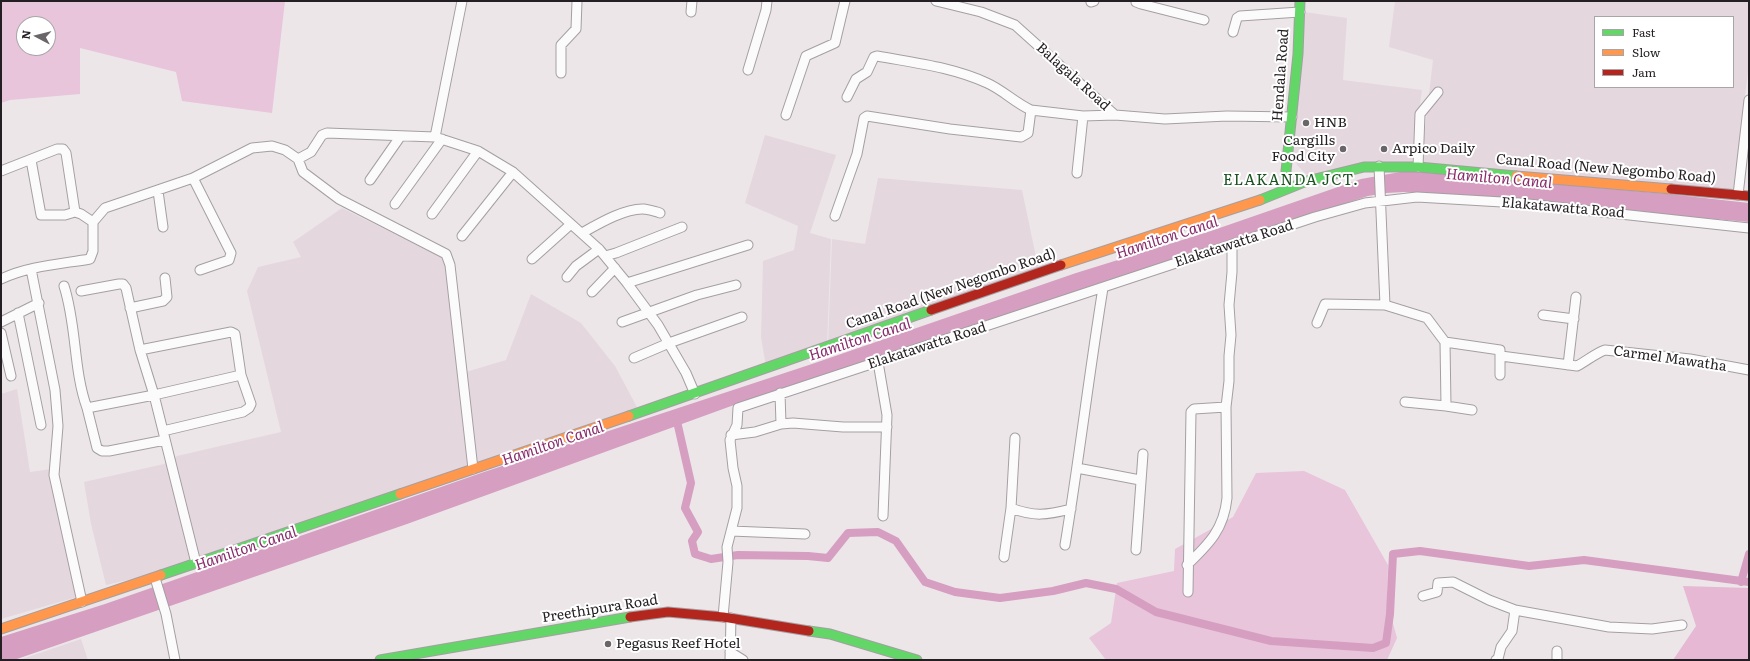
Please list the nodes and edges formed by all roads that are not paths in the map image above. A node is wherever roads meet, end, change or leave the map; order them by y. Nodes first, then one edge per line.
1 (462, 1) edge
2 (577, 1) edge
3 (692, 1) edge
4 (767, 1) edge
5 (845, 1) edge
6 (936, 1) edge
7 (1135, 1) edge
8 (1300, 1) edge
9 (947, 2) edge
10 (691, 12) dead end
11 (1300, 12) junction
12 (1204, 20) dead end
13 (1233, 32) dead end
14 (748, 70) dead end
15 (561, 74) dead end
16 (1438, 92) dead end
17 (847, 97) dead end
18 (1749, 100) edge
19 (1031, 110) junction
20 (786, 115) dead end
21 (1115, 115) junction
22 (1083, 116) junction
23 (1292, 117) junction
24 (400, 137) junction
25 (438, 138) junction
26 (478, 151) junction
27 (1289, 151) junction
28 (298, 159) junction
29 (31, 160) junction
30 (1418, 167) junction
31 (1379, 170) junction
32 (1, 171) edge
33 (513, 172) junction
34 (1077, 173) dead end
35 (1301, 176) junction
36 (193, 178) junction
37 (370, 180) dead end
38 (1287, 188) junction
39 (158, 191) junction
40 (1738, 195) junction
41 (1749, 196) edge
42 (1381, 199) junction
43 (395, 204) dead end
44 (75, 212) junction
45 (660, 213) dead end
46 (432, 214) dead end
47 (835, 216) dead end
48 (93, 222) junction
49 (571, 224) junction
50 (163, 227) dead end
51 (682, 227) dead end
52 (1749, 228) edge
53 (582, 233) junction
54 (462, 236) dead end
55 (748, 244) dead end
56 (1232, 246) junction
57 (599, 249) junction
58 (605, 256) junction
59 (532, 259) dead end
60 (615, 268) junction
61 (31, 269) junction
62 (200, 270) dead end
63 (567, 277) dead end
64 (165, 278) dead end
65 (1, 279) edge
66 (627, 283) junction
67 (736, 285) dead end
68 (64, 286) dead end
69 (1103, 288) junction
70 (81, 291) dead end
71 (592, 292) dead end
72 (1576, 297) dead end
73 (39, 303) junction
74 (1385, 305) junction
75 (130, 308) junction
76 (648, 312) junction
77 (18, 313) junction
78 (1543, 315) dead end
79 (742, 317) dead end
80 (1574, 319) junction
81 (1, 322) edge
82 (622, 322) dead end
83 (1317, 323) dead end
84 (1, 333) edge
85 (1445, 342) junction
86 (669, 343) junction
87 (140, 350) junction
88 (1501, 356) junction
89 (634, 358) dead end
90 (878, 362) junction
91 (1568, 365) junction
92 (1749, 370) edge
93 (241, 375) junction
94 (1500, 375) dead end
95 (11, 376) dead end
96 (780, 393) junction
97 (695, 394) junction
98 (154, 395) junction
99 (1405, 402) dead end
100 (1446, 406) junction
101 (1226, 407) junction
102 (87, 408) junction
103 (1472, 410) dead end
104 (781, 424) junction
105 (41, 425) dead end
106 (886, 427) junction
107 (731, 435) junction
108 (164, 436) junction
109 (1015, 438) dead end
110 (1143, 454) dead end
111 (1077, 468) junction
112 (473, 469) junction
113 (1140, 480) junction
114 (1011, 508) junction
115 (1071, 509) junction
116 (883, 516) dead end
117 (731, 531) junction
118 (805, 534) dead end
119 (1065, 545) dead end
120 (1136, 550) dead end
121 (1004, 557) dead end
122 (196, 563) junction
123 (1187, 565) junction
124 (155, 579) junction
125 (1188, 592) dead end
126 (1423, 596) dead end
127 (82, 602) junction
128 (1515, 610) junction
129 (727, 617) junction
130 (1682, 625) dead end
131 (1, 629) edge
132 (730, 656) edge
133 (175, 660) edge
134 (380, 660) edge
135 (743, 660) edge
136 (917, 660) edge
137 (1499, 660) edge

1 - 25 street
2 - 15 street
3 - 10 street
4 - 14 street
5 - 20 street
6 - 9 street, Balagala Road
7 - 12 street
8 - 11 main road, Hendala Road
9 - 21 street, Balagala Road
11 - 13 street
11 - 23 main road, Hendala Road
16 - 30 street
17 - 19 street
18 - 40 street
19 - 22 street
19 - 47 street
21 - 22 street
21 - 23 street, Balagala Road
22 - 34 street
23 - 27 main road, Hendala Road
24 - 25 street
24 - 28 street
24 - 37 street
25 - 26 street
25 - 43 street
26 - 33 street
26 - 46 street
27 - 35 main road, Hendala Road
27 - 38 main road, Hendala Road
28 - 36 street
28 - 112 street
29 - 32 street
29 - 44 street
29 - 44 street
30 - 31 main road, Canal Road (New Negombo Road)
30 - 40 main road, Canal Road (New Negombo Road)
31 - 35 main road, Canal Road (New Negombo Road)
31 - 42 street
33 - 49 street
33 - 54 street
35 - 38 main road, Canal Road (New Negombo Road)
36 - 39 street
36 - 62 street
38 - 97 main road, Canal Road (New Negombo Road)
39 - 48 street
39 - 50 street
40 - 41 main road, Canal Road (New Negombo Road)
42 - 52 street, Elakatawatta Road
42 - 56 street, Elakatawatta Road
42 - 74 street
44 - 48 street
45 - 53 street
48 - 61 street
49 - 53 street
49 - 59 street
51 - 58 street
53 - 57 street
55 - 66 street
56 - 69 street, Elakatawatta Road
56 - 101 street
57 - 58 street
57 - 63 street
58 - 60 street
60 - 66 street
60 - 71 street
61 - 65 street
61 - 73 street
64 - 75 street
66 - 76 street
67 - 76 street
68 - 102 street
69 - 90 street, Elakatawatta Road
69 - 111 street
70 - 75 street
72 - 80 street
73 - 77 street
73 - 127 street
74 - 83 street
74 - 85 street
75 - 87 street
76 - 82 street
76 - 86 street
77 - 81 street
77 - 105 street
78 - 80 street
79 - 86 street
80 - 91 street
84 - 95 street
85 - 88 street
85 - 100 street
86 - 89 street
86 - 97 street
87 - 93 street
87 - 98 street
88 - 91 street, Carmel Mawatha
88 - 94 street
90 - 96 street, Elakatawatta Road
90 - 106 street
91 - 92 street, Carmel Mawatha
93 - 98 street
93 - 108 street
96 - 104 street
96 - 107 street, Elakatawatta Road
97 - 112 main road, Canal Road (New Negombo Road)
98 - 102 street
98 - 108 street
99 - 100 street
100 - 103 street
101 - 123 street
101 - 123 street
102 - 108 street
104 - 106 street
104 - 107 street
106 - 116 street
107 - 117 street
108 - 122 street
109 - 114 street
110 - 113 street
111 - 113 street
111 - 115 street
112 - 122 main road, Canal Road (New Negombo Road)
113 - 120 street
114 - 115 street
114 - 121 street
115 - 119 street
117 - 118 street
117 - 129 street
122 - 124 main road, Canal Road (New Negombo Road)
123 - 125 street
124 - 127 main road, Canal Road (New Negombo Road)
124 - 133 street
126 - 128 street
127 - 131 main road, Canal Road (New Negombo Road)
128 - 130 street
128 - 137 street
129 - 132 street
129 - 134 main road, Preethipura Road
129 - 136 main road, Preethipura Road
132 - 135 street

